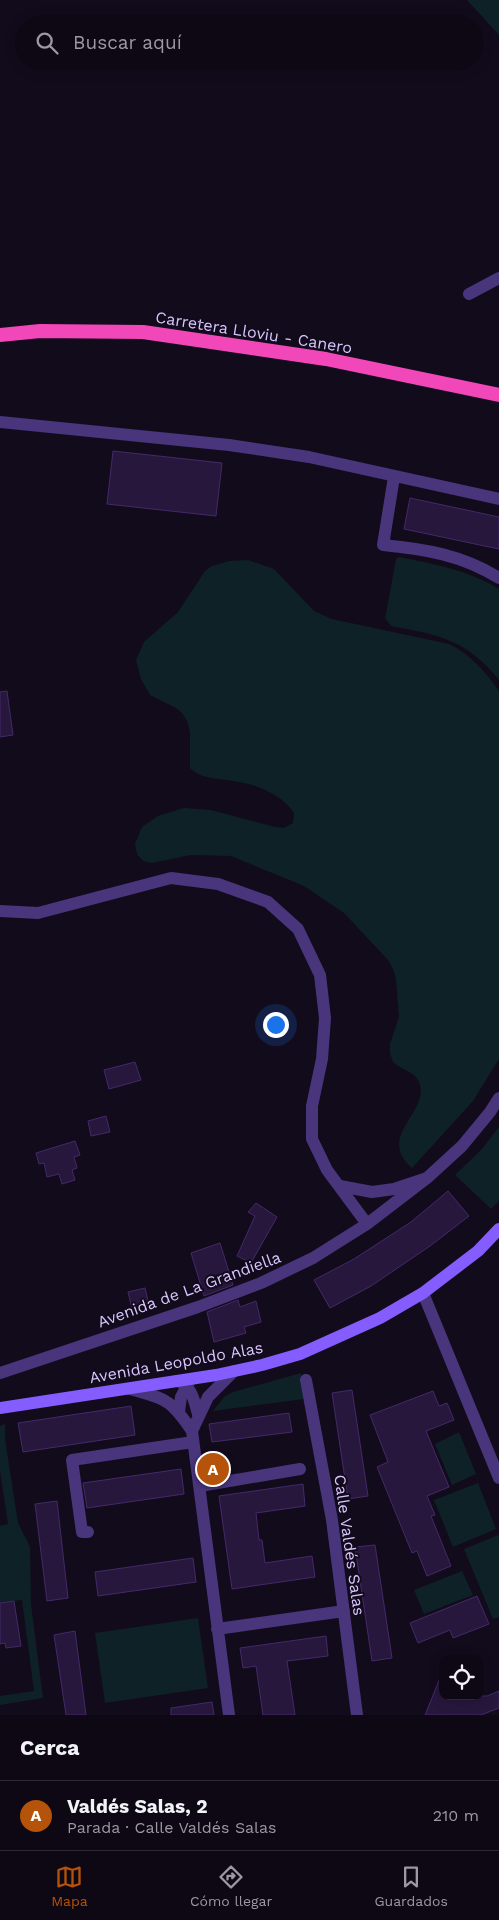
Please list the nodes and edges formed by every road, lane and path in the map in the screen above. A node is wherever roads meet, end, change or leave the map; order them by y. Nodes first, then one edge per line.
1 (499, 278) edge
2 (470, 294) dead end
3 (0, 335) edge
4 (499, 395) edge
5 (0, 422) edge
6 (394, 477) junction
7 (499, 499) edge
8 (499, 578) edge
9 (0, 911) edge
10 (499, 1098) edge
11 (427, 1178) junction
12 (340, 1186) junction
13 (367, 1224) junction
14 (499, 1229) edge
15 (423, 1293) junction
16 (234, 1371) junction
17 (0, 1373) edge
18 (306, 1380) dead end
19 (185, 1382) junction
20 (130, 1388) junction
21 (0, 1408) edge
22 (180, 1412) junction
23 (198, 1414) junction
24 (192, 1436) junction
25 (300, 1468) dead end
26 (499, 1478) edge
27 (200, 1486) junction
28 (88, 1532) dead end
29 (344, 1611) junction
30 (217, 1629) junction
31 (230, 1715) edge
32 (357, 1715) edge

1 - 2 street
3 - 4 highway, Carretera Lloviu - Canero
5 - 6 street
6 - 7 street
6 - 8 street
9 - 12 street
10 - 11 street, Avenida de La Grandiella
11 - 12 street
11 - 13 street, Avenida de La Grandiella
12 - 13 street
13 - 17 street, Avenida de La Grandiella
14 - 15 main road, Avenida Leopoldo Alas
15 - 16 main road, Avenida Leopoldo Alas
15 - 26 street
16 - 19 main road, Avenida Leopoldo Alas
16 - 23 street
18 - 29 street, Calle Valdés Salas
19 - 20 main road, Avenida Leopoldo Alas
19 - 22 street
19 - 23 street
20 - 21 main road, Avenida Leopoldo Alas
20 - 22 street
22 - 24 street
23 - 24 street
24 - 27 street
24 - 28 street
25 - 27 street
27 - 30 street
29 - 30 street
29 - 32 street, Calle Valdés Salas
30 - 31 street

